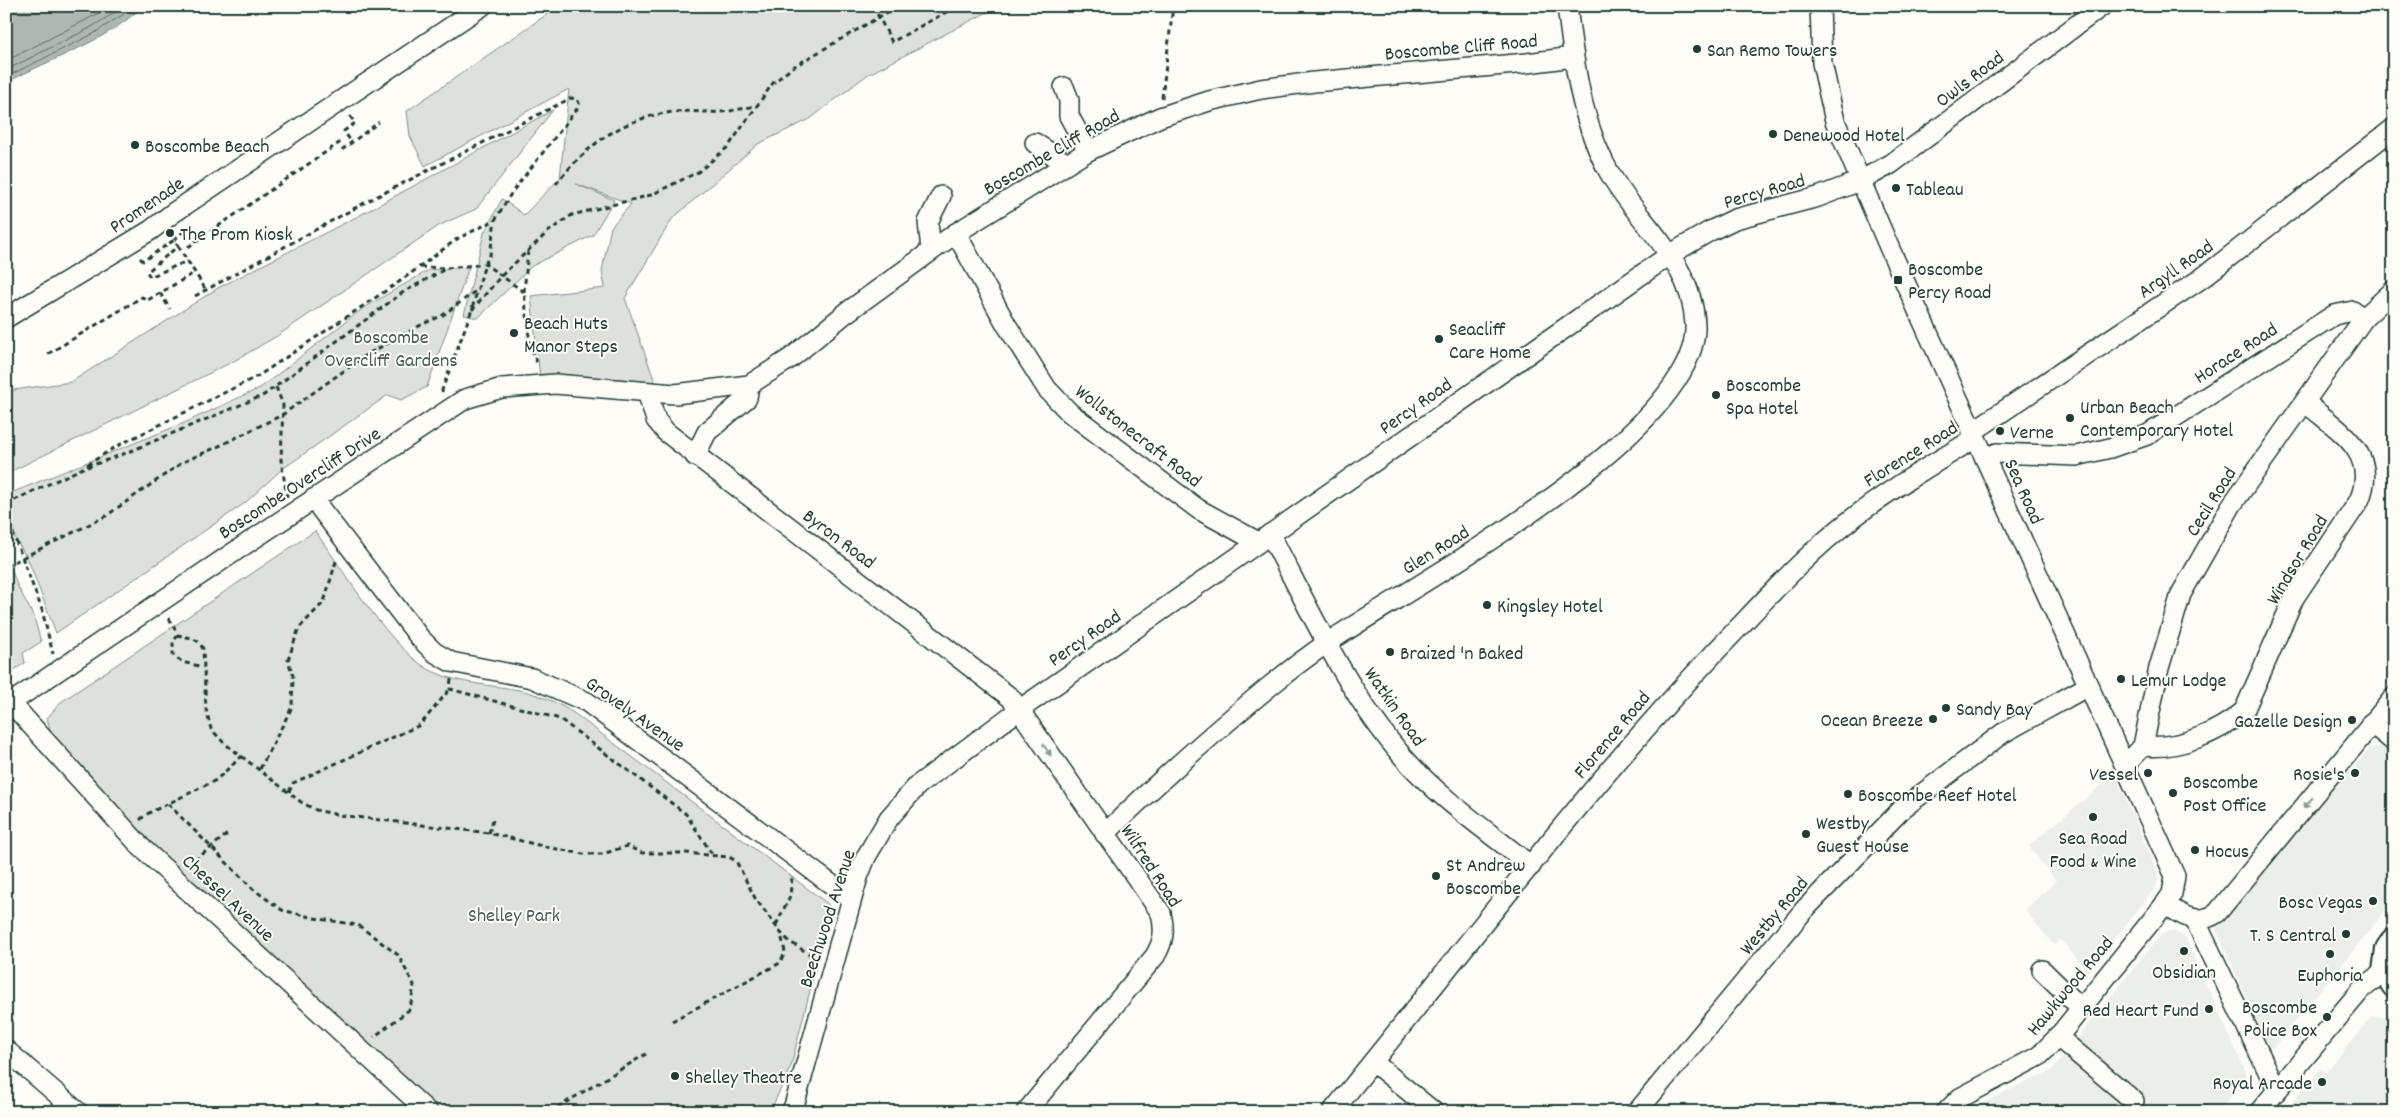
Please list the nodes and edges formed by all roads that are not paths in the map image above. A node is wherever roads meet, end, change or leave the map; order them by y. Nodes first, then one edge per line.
1 (482, 6) edge
2 (1568, 6) edge
3 (1820, 6) edge
4 (2102, 6) edge
5 (1574, 57) junction
6 (1064, 87) dead end
7 (2394, 128) edge
8 (1035, 142) dead end
9 (1088, 151) junction
10 (1067, 164) junction
11 (1860, 181) junction
12 (941, 196) dead end
13 (956, 233) junction
14 (931, 250) junction
15 (1671, 254) junction
16 (2394, 290) edge
17 (6, 318) edge
18 (2364, 318) junction
19 (749, 385) junction
20 (646, 392) junction
21 (2305, 402) junction
22 (1974, 435) junction
23 (695, 456) junction
24 (1985, 458) junction
25 (313, 499) junction
26 (1264, 538) junction
27 (1326, 643) junction
28 (2088, 686) junction
29 (2394, 696) edge
30 (9, 704) edge
31 (1019, 710) junction
32 (2371, 724) junction
33 (2394, 742) edge
34 (2143, 746) junction
35 (2125, 766) junction
36 (1106, 834) junction
37 (1531, 866) junction
38 (851, 899) junction
39 (2166, 904) junction
40 (2197, 924) junction
41 (2394, 940) edge
42 (2042, 970) dead end
43 (2389, 978) edge
44 (2081, 1008) junction
45 (2058, 1037) junction
46 (6, 1050) edge
47 (1373, 1062) junction
48 (2277, 1090) junction
49 (2134, 1101) dead end
50 (798, 1110) edge
51 (78, 1112) edge
52 (428, 1112) edge
53 (1026, 1112) edge
54 (1332, 1112) edge
55 (1434, 1112) edge
56 (1637, 1112) edge
57 (1946, 1112) edge
58 (2259, 1112) edge

1 - 17 street, Promenade
2 - 5 street, Glen Road
3 - 11 street, Sea Road
4 - 11 street, Owls Road
5 - 9 street, Boscombe Cliff Road
5 - 15 street, Glen Road
6 - 9 street
7 - 22 street, Argyll Road
8 - 10 street
9 - 10 street, Boscombe Cliff Road
10 - 13 street, Boscombe Cliff Road
11 - 15 street, Percy Road
11 - 22 street, Sea Road
12 - 14 street
13 - 14 street, Boscombe Cliff Road
13 - 26 street, Wollstonecraft Road
14 - 19 street, Boscombe Cliff Road
15 - 26 street, Percy Road
15 - 27 street, Glen Road
16 - 18 street, Cecil Road
18 - 21 street, Cecil Road
18 - 24 street, Horace Road
19 - 20 street, Boscombe Cliff Road
19 - 23 street
20 - 23 street, Byron Road
20 - 25 street, Boscombe Overcliff Drive
21 - 34 street, Cecil Road
21 - 34 street, Windsor Road
22 - 24 street, Sea Road
22 - 37 street, Florence Road
23 - 31 street, Byron Road
24 - 28 street, Sea Road
25 - 30 street, Boscombe Overcliff Drive
25 - 38 street, Grovely Avenue
26 - 27 street, Watkin Road
26 - 31 street, Percy Road
27 - 36 street, Glen Road
27 - 37 street, Watkin Road
28 - 35 street, Sea Road
28 - 56 street, Westby Road
29 - 32 street
30 - 52 street, Chessel Avenue
31 -> 36 street, Wilfred Road
31 - 38 street, Beechwood Avenue
32 - 33 street
32 -> 40 street
34 - 35 street
35 - 39 street, Sea Road
36 - 53 street, Wilfred Road
37 - 47 street, Florence Road
38 - 50 street, Beechwood Avenue
39 - 40 street
39 - 44 street, Hawkwood Road
40 - 48 street
41 - 43 main road
42 - 44 street
43 - 48 street
44 - 45 street, Hawkwood Road
45 - 49 street
45 - 57 street, Hawkwood Road
46 - 51 street
47 - 54 street, Florence Road
47 - 55 street
48 - 58 street

